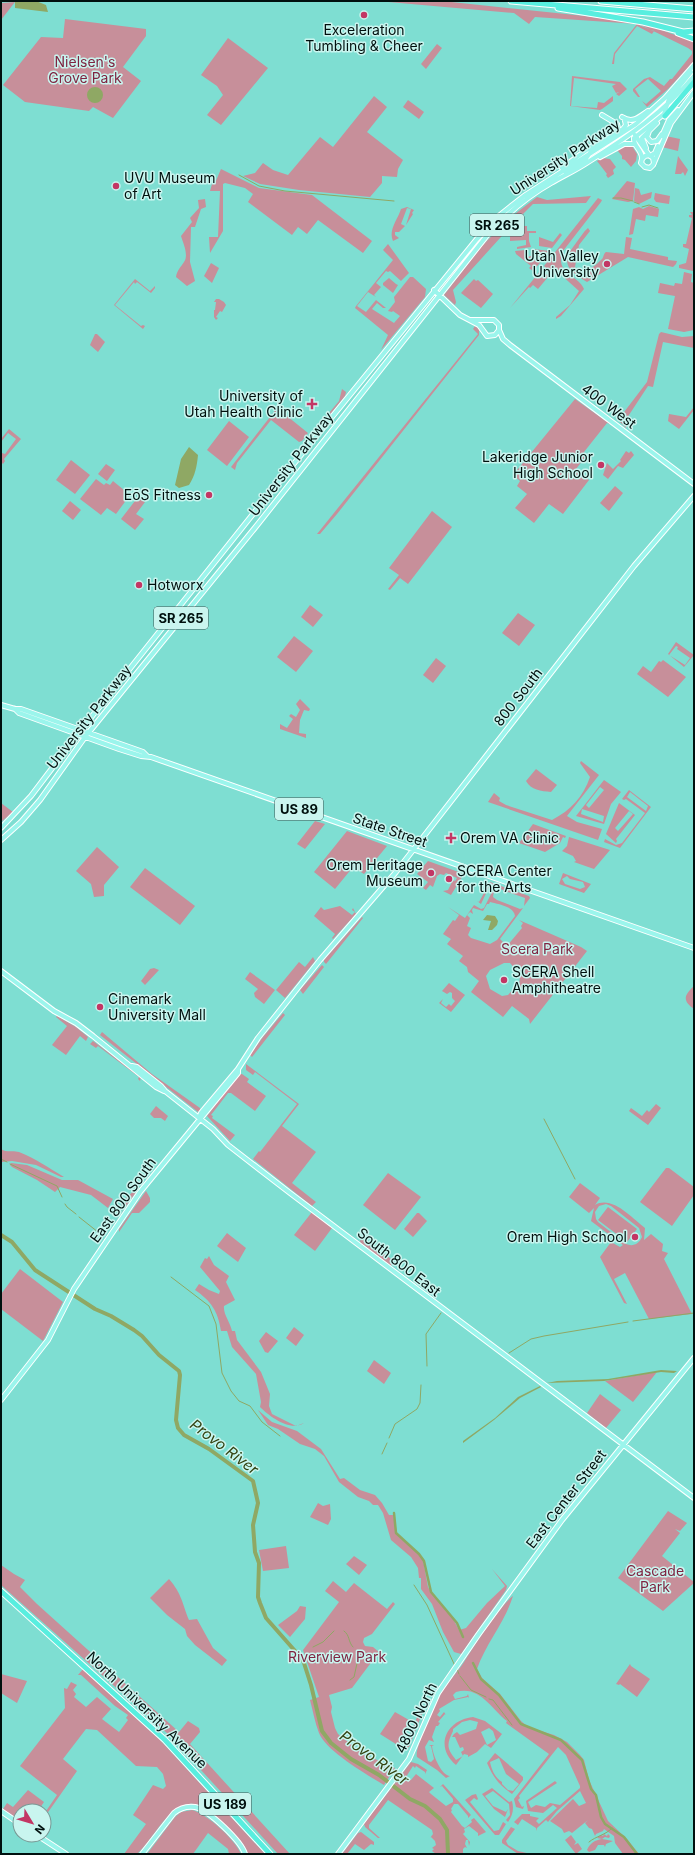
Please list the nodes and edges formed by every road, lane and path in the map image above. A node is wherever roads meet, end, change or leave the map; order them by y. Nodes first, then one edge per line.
1 (511, 1) edge
2 (601, 1) edge
3 (536, 3) junction
4 (694, 9) edge
5 (694, 17) edge
6 (670, 29) junction
7 (694, 31) edge
8 (694, 39) edge
9 (694, 66) edge
10 (694, 76) edge
11 (694, 82) edge
12 (681, 91) junction
13 (694, 92) edge
14 (657, 105) junction
15 (666, 106) junction
16 (680, 109) junction
17 (602, 115) dead end
18 (622, 116) dead end
19 (666, 116) junction
20 (625, 121) dead end
21 (652, 127) junction
22 (630, 128) junction
23 (664, 130) junction
24 (635, 134) junction
25 (635, 144) junction
26 (648, 153) junction
27 (588, 154) junction
28 (642, 158) junction
29 (594, 159) junction
30 (654, 163) junction
31 (557, 174) junction
32 (550, 184) junction
33 (434, 290) junction
34 (439, 296) junction
35 (470, 320) junction
36 (489, 320) junction
37 (483, 330) junction
38 (500, 330) junction
39 (491, 336) junction
40 (510, 346) junction
41 (694, 484) edge
42 (694, 496) edge
43 (1, 705) edge
44 (14, 709) junction
45 (82, 730) junction
46 (89, 732) junction
47 (78, 735) junction
48 (85, 737) junction
49 (147, 756) junction
50 (1, 828) edge
51 (1, 840) edge
52 (413, 850) junction
53 (694, 948) edge
54 (1, 971) edge
55 (132, 1066) junction
56 (145, 1078) junction
57 (161, 1086) junction
58 (165, 1091) junction
59 (199, 1118) junction
60 (694, 1358) edge
61 (1, 1400) edge
62 (623, 1445) junction
63 (694, 1498) edge
64 (1, 1591) edge
65 (453, 1671) joint
66 (1, 1811) edge
67 (12, 1819) edge
68 (49, 1843) edge
69 (339, 1852) edge
70 (66, 1854) edge
71 (142, 1854) edge
72 (245, 1854) edge
73 (270, 1854) edge
74 (335, 1854) edge

1 - 3 highway
2 - 4 highway
3 - 5 highway
3 - 6 highway
6 - 7 highway
6 - 8 highway
9 - 14 main road, University Parkway / SR 265
9 - 15 main road
10 - 12 main road, University Parkway / SR 265
11 - 19 highway
12 - 15 main road, University Parkway / SR 265
12 - 19 main road
13 - 16 main road
14 - 18 main road
14 - 22 main road, University Parkway / SR 265
15 - 24 main road, University Parkway / SR 265
16 - 23 main road
16 - 30 main road
17 - 31 main road
19 - 21 main road
20 - 27 main road
21 - 23 main road
21 - 26 main road
22 - 24 main road
22 - 27 main road, University Parkway / SR 265
23 - 26 main road
24 - 25 main road
24 - 26 main road
24 - 29 main road, University Parkway / SR 265
25 - 28 main road
25 - 29 main road
26 - 28 main road
26 - 30 main road
27 - 31 main road, University Parkway / SR 265
27 - 32 main road
28 - 30 main road
29 - 32 main road, University Parkway / SR 265
31 - 33 main road, University Parkway / SR 265
32 - 34 main road, University Parkway / SR 265
33 - 34 main road
33 - 45 main road, University Parkway / SR 265
34 - 35 main road
34 - 46 main road, University Parkway / SR 265
35 - 36 main road
35 - 37 main road
36 - 37 main road
36 - 38 main road
37 - 39 main road
38 - 39 main road
38 - 40 main road
39 - 40 main road
40 - 41 main road, 400 West
42 - 52 main road, 800 South
43 - 44 main road, State Street / US 89
44 - 45 main road, State Street / US 89
44 - 47 main road, State Street / US 89
45 - 46 main road, State Street / US 89
45 - 47 main road, University Parkway / SR 265
46 - 48 main road, University Parkway / SR 265
46 - 49 main road, State Street / US 89
47 - 48 main road, State Street / US 89
47 - 50 main road, University Parkway / SR 265
48 - 49 main road, State Street / US 89
48 - 51 main road, University Parkway / SR 265
49 - 52 main road, State Street / US 89
52 - 53 main road, State Street / US 89
52 - 59 main road, 800 South
54 - 55 main road, South 800 East
55 - 56 main road, South 800 East
55 - 57 main road, South 800 East
56 - 57 main road
56 - 58 main road, South 800 East
57 - 58 main road, South 800 East
58 - 59 main road, South 800 East
59 - 61 main road, East 800 South
59 - 62 main road, South 800 East
60 - 62 main road, East Center Street
62 - 63 main road, South 800 East
62 - 65 main road, East Center Street
64 - 73 highway, North University Avenue / US 189
65 - 69 main road, 4800 North
66 - 67 main road
68 - 70 main road
69 - 74 main road, 4800 North
71 - 72 main road

